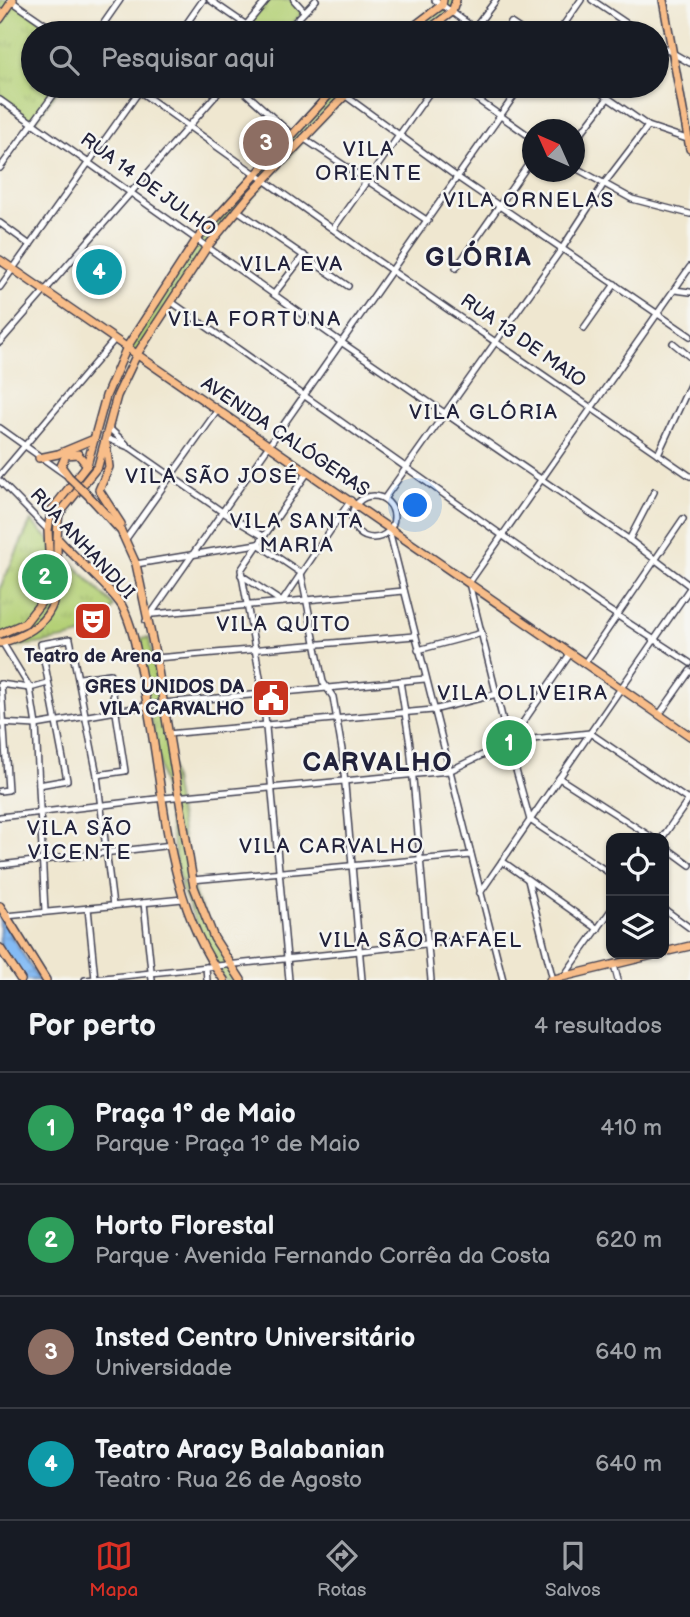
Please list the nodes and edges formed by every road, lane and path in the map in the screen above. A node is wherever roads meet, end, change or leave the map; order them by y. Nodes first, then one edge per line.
1 (120, 0) edge
2 (203, 0) edge
3 (210, 0) edge
4 (267, 0) edge
5 (294, 0) edge
6 (316, 0) edge
7 (456, 0) edge
8 (496, 0) edge
9 (581, 0) edge
10 (592, 0) edge
11 (663, 0) edge
12 (12, 1) edge
13 (440, 2) edge
14 (304, 10) junction
15 (452, 12) junction
16 (0, 19) edge
17 (41, 21) edge
18 (105, 21) edge
19 (188, 21) edge
20 (240, 21) edge
21 (249, 21) edge
22 (294, 21) edge
23 (419, 21) edge
24 (440, 21) edge
25 (464, 21) edge
26 (480, 21) edge
27 (566, 21) edge
28 (623, 21) edge
29 (667, 21) edge
30 (669, 33) edge
31 (669, 52) edge
32 (673, 55) junction
33 (690, 63) edge
34 (51, 98) edge
35 (134, 98) edge
36 (154, 98) edge
37 (214, 98) edge
38 (251, 98) edge
39 (324, 98) edge
40 (340, 98) edge
41 (349, 98) edge
42 (426, 98) edge
43 (475, 98) edge
44 (512, 98) edge
45 (608, 98) joint
46 (0, 100) edge
47 (500, 116) junction
48 (33, 123) junction
49 (189, 126) junction
50 (648, 126) junction
51 (585, 129) edge
52 (522, 131) edge
53 (290, 133) junction
54 (400, 135) junction
55 (303, 138) junction
56 (689, 140) edge
57 (690, 149) edge
58 (90, 163) junction
59 (0, 168) edge
60 (585, 173) edge
61 (254, 174) junction
62 (522, 175) edge
63 (457, 177) junction
64 (264, 181) junction
65 (366, 182) junction
66 (603, 185) junction
67 (132, 192) junction
68 (500, 206) junction
69 (237, 210) junction
70 (690, 214) edge
71 (428, 221) junction
72 (0, 223) edge
73 (333, 229) junction
74 (197, 239) junction
75 (30, 245) junction
76 (207, 247) junction
77 (563, 247) junction
78 (304, 255) junction
79 (0, 260) edge
80 (690, 267) edge
81 (456, 268) dead end
82 (12, 269) junction
83 (391, 270) junction
84 (615, 284) junction
85 (348, 286) dead end
86 (0, 287) edge
87 (43, 290) junction
88 (675, 290) junction
89 (690, 292) edge
90 (274, 294) junction
91 (173, 303) junction
92 (660, 315) junction
93 (584, 328) dead end
94 (690, 336) edge
95 (2, 337) edge
96 (115, 339) junction
97 (497, 341) junction
98 (341, 342) junction
99 (674, 343) dead end
100 (127, 347) junction
101 (137, 354) junction
102 (690, 357) edge
103 (690, 385) edge
104 (303, 397) junction
105 (594, 409) junction
106 (217, 411) junction
107 (447, 412) junction
108 (0, 428) edge
109 (109, 428) junction
110 (94, 439) junction
111 (106, 440) junction
112 (267, 446) junction
113 (25, 447) junction
114 (131, 448) junction
115 (658, 453) junction
116 (39, 458) junction
117 (87, 465) junction
118 (405, 469) junction
119 (309, 471) junction
120 (0, 475) edge
121 (690, 476) edge
122 (69, 477) junction
123 (172, 477) junction
124 (544, 480) junction
125 (0, 481) edge
126 (653, 492) dead end
127 (384, 499) junction
128 (353, 502) junction
129 (221, 512) junction
130 (683, 519) dead end
131 (48, 530) junction
132 (389, 530) junction
133 (263, 536) junction
134 (126, 537) junction
135 (502, 537) junction
136 (59, 540) junction
137 (629, 540) junction
138 (258, 544) junction
139 (196, 554) junction
140 (654, 561) junction
141 (136, 564) junction
142 (302, 573) junction
143 (241, 575) junction
144 (469, 583) junction
145 (690, 587) edge
146 (404, 591) junction
147 (306, 599) junction
148 (282, 602) junction
149 (250, 605) junction
150 (153, 614) junction
151 (617, 616) junction
152 (146, 621) junction
153 (482, 633) junction
154 (415, 636) junction
155 (1, 640) edge
156 (654, 640) junction
157 (314, 645) junction
158 (257, 649) junction
159 (418, 650) junction
160 (8, 652) junction
161 (0, 654) edge
162 (570, 654) junction
163 (156, 657) junction
164 (690, 663) edge
165 (584, 664) junction
166 (690, 671) edge
167 (80, 678) junction
168 (425, 679) junction
169 (400, 681) junction
170 (48, 683) junction
171 (1, 684) edge
172 (30, 688) junction
173 (326, 688) junction
174 (619, 690) junction
175 (263, 694) junction
176 (496, 694) junction
177 (163, 703) junction
178 (148, 705) junction
179 (433, 710) junction
180 (116, 711) junction
181 (404, 713) junction
182 (659, 715) junction
183 (87, 716) junction
184 (337, 718) junction
185 (57, 721) junction
186 (2, 723) edge
187 (36, 725) junction
188 (266, 725) junction
189 (505, 729) junction
190 (517, 731) junction
191 (590, 733) junction
192 (167, 734) junction
193 (690, 736) edge
194 (523, 740) junction
195 (497, 748) junction
196 (512, 756) junction
197 (449, 771) junction
198 (97, 775) junction
199 (414, 775) junction
200 (559, 778) junction
201 (344, 782) junction
202 (38, 785) junction
203 (272, 788) junction
204 (0, 791) edge
205 (178, 796) junction
206 (164, 798) junction
207 (689, 799) edge
208 (101, 805) junction
209 (40, 813) junction
210 (0, 817) edge
211 (530, 820) junction
212 (645, 833) edge
213 (665, 833) edge
214 (172, 845) junction
215 (669, 850) edge
216 (106, 852) junction
217 (471, 855) junction
218 (421, 859) junction
219 (43, 860) junction
220 (502, 862) junction
221 (0, 865) edge
222 (690, 865) edge
223 (352, 866) junction
224 (606, 871) edge
225 (279, 872) junction
226 (192, 880) junction
227 (528, 880) junction
228 (480, 893) junction
229 (183, 899) junction
230 (144, 903) junction
231 (0, 906) edge
232 (113, 906) junction
233 (88, 908) junction
234 (45, 912) junction
235 (669, 913) edge
236 (6, 916) junction
237 (606, 917) edge
238 (690, 928) edge
239 (598, 929) junction
240 (492, 937) junction
241 (428, 944) junction
242 (690, 946) edge
243 (0, 948) edge
244 (360, 951) junction
245 (669, 951) edge
246 (287, 958) junction
247 (637, 959) edge
248 (229, 964) junction
249 (614, 965) junction
250 (210, 966) junction
251 (152, 976) edge
252 (564, 976) junction
253 (95, 979) edge
254 (21, 980) edge
255 (46, 980) edge
256 (85, 980) edge
257 (207, 980) edge
258 (223, 980) edge
259 (240, 980) edge
260 (289, 980) edge
261 (362, 980) edge
262 (431, 980) edge
263 (503, 980) edge
264 (552, 980) edge
265 (618, 980) edge

1 - 18 street
2 - 19 street
3 - 20 street
4 - 21 street
5 - 14 street
6 - 14 street
7 - 15 main road
8 - 26 street
9 - 27 street
10 - 28 street
11 - 29 main road
12 - 16 main road
12 - 17 street
13 - 15 street
13 - 23 main road
14 - 22 street
15 - 24 main road
15 - 25 street
30 - 32 main road
31 - 32 street
32 - 33 street
32 - 56 main road
34 - 48 street
35 - 58 street
36 - 49 street, RUA 13 DE MAIO
37 - 49 street
38 - 53 street
39 - 53 main road
40 - 55 main road
41 - 54 street
42 - 54 street
43 - 47 street
44 - 47 street
45 - 50 street
45 - 51 street
46 - 48 street, RUA 14 DE JULHO
47 - 52 street
47 - 63 street
48 - 58 street, RUA 14 DE JULHO
48 - 59 street
49 - 61 street, RUA 13 DE MAIO
49 - 67 street
50 - 56 street
50 - 66 street
53 - 61 main road
54 - 63 street
54 - 65 street
55 - 64 main road
55 - 65 street
56 - 57 main road
58 - 67 street, RUA 14 DE JULHO
58 - 75 street
60 - 66 street
61 - 64 street, RUA 13 DE MAIO
61 - 74 main road
62 - 68 street
63 - 68 street
63 - 71 street
64 - 69 main road
64 - 73 street, RUA 13 DE MAIO
65 - 71 street
65 - 73 street
66 - 70 street
66 - 77 street
67 - 74 street, RUA 14 DE JULHO
67 - 87 street
68 - 77 street
68 - 81 street
69 - 76 main road
69 - 78 street
71 - 83 street
72 - 75 street
73 - 83 street, RUA 13 DE MAIO
74 - 76 street, RUA 14 DE JULHO
74 - 100 main road
75 - 82 street
76 - 90 street, RUA 14 DE JULHO
76 - 91 main road
77 - 84 street
77 - 97 street
78 - 85 street
78 - 90 street
79 - 82 main road, AVENIDA CALÓGERAS
80 - 88 street
82 - 86 street
82 - 87 main road, AVENIDA CALÓGERAS
83 - 97 street, RUA 13 DE MAIO
83 - 98 street
84 - 92 street
84 - 93 street
87 - 95 street
87 - 96 main road, AVENIDA CALÓGERAS
88 - 89 street
88 - 92 street
90 - 98 street, RUA 14 DE JULHO
91 - 101 main road
91 - 104 street
92 - 94 street
92 - 105 street
96 - 100 main road, AVENIDA CALÓGERAS
96 - 113 street
97 - 105 street, RUA 13 DE MAIO
97 - 107 street
98 - 104 street
98 - 107 street, RUA 14 DE JULHO
99 - 102 street
100 - 101 main road, AVENIDA CALÓGERAS
100 - 110 main road
101 - 106 main road, AVENIDA CALÓGERAS
101 - 109 main road
103 - 115 street
104 - 112 street
104 - 118 street
105 - 115 street, RUA 13 DE MAIO
105 - 124 street
106 - 112 main road, AVENIDA CALÓGERAS
106 - 123 street
107 - 118 street
107 - 124 street, RUA 14 DE JULHO
108 - 113 street
109 - 111 main road
109 - 114 street
110 - 116 main road
110 - 117 main road
111 - 114 street
111 - 134 main road
111 - 136 main road
112 - 119 main road, AVENIDA CALÓGERAS
112 - 129 street
113 - 116 street
113 - 120 street
114 - 123 street
115 - 121 street, RUA 13 DE MAIO
116 - 122 street
117 - 122 main road
117 - 131 main road
118 - 127 street
118 - 135 street
119 - 128 main road, AVENIDA CALÓGERAS
119 - 133 street
122 - 134 main road, bridge
123 - 129 street
123 - 134 street
124 - 135 street
124 - 137 street, RUA 14 DE JULHO
125 - 131 street, RUA ANHANDUI
126 - 137 street
127 - 128 street
127 - 132 street
128 - 132 main road, AVENIDA CALÓGERAS
128 - 132 street
128 - 142 street
129 - 133 street
129 - 139 street
130 - 140 street
131 - 136 main road, RUA ANHANDUI
131 - 155 main road
132 - 144 main road, AVENIDA CALÓGERAS
132 - 146 street
133 - 138 street
134 - 141 main road
135 - 144 street
135 - 151 street
136 - 155 main road
136 - 178 main road, RUA ANHANDUI
137 - 140 street, RUA 14 DE JULHO
138 - 139 street
138 - 142 street
138 - 143 street
139 - 141 street
139 - 150 street
140 - 145 street, RUA 14 DE JULHO
140 - 151 street
141 - 152 main road
142 - 147 street
142 - 148 street
143 - 148 street
143 - 149 street
144 - 153 street
144 - 162 main road, AVENIDA CALÓGERAS
145 - 156 street
146 - 147 street
146 - 154 street
147 - 148 street
147 - 157 street
148 - 149 street
149 - 150 street
149 - 158 street
150 - 152 street
151 - 156 street
151 - 165 street
152 - 163 main road
153 - 159 street
153 - 176 street
154 - 157 street
154 - 159 street
155 - 160 street
156 - 164 street
156 - 174 street
157 - 158 street
157 - 173 street
158 - 163 street
158 - 175 street
159 - 168 street
160 - 161 street
160 - 172 street
162 - 165 main road, AVENIDA CALÓGERAS
162 - 190 street
163 - 177 main road
165 - 174 main road, AVENIDA CALÓGERAS
166 - 182 street
167 - 170 street
167 - 180 street
167 - 183 street
168 - 169 street
168 - 179 street
169 - 173 street
169 - 181 street
170 - 172 street
170 - 185 street
171 - 172 street
171 - 186 street
172 - 187 street
173 - 175 street
173 - 184 street
174 - 182 main road, AVENIDA CALÓGERAS
174 - 191 street
175 - 177 street
175 - 188 street
176 - 179 street
176 - 189 street
177 - 178 street
177 - 192 main road
178 - 180 street
178 - 206 main road, RUA ANHANDUI
179 - 181 street
179 - 197 street
180 - 183 street
180 - 198 street
181 - 184 street
181 - 199 street
182 - 193 main road, AVENIDA CALÓGERAS
183 - 185 street
183 - 198 street
184 - 188 street
184 - 201 street
185 - 187 street
185 - 202 street
186 - 187 street
186 - 204 street
187 - 202 street
188 - 192 street
188 - 203 street
189 - 190 street
189 - 195 street
190 - 194 street
191 - 194 street
191 - 200 street
191 - 207 street
192 - 205 main road
194 - 196 street
195 - 196 street
195 - 197 street
196 - 211 street
197 - 199 street
197 - 217 street
198 - 208 street
199 - 201 street
199 - 218 street
200 - 211 street
200 - 212 street
201 - 203 street
201 - 223 street
202 - 209 street
203 - 205 street
203 - 225 street
205 - 206 street
205 - 226 main road
206 - 208 street
206 - 214 main road, RUA ANHANDUI
207 - 213 street
208 - 209 street
208 - 216 street
209 - 210 street
209 - 219 street
211 - 220 street
211 - 224 street
214 - 216 street
214 - 229 main road, RUA ANHANDUI
215 - 222 street
216 - 219 street
216 - 232 street
217 - 218 street
217 - 228 street
218 - 223 street
218 - 241 street
219 - 221 street
219 - 234 street
220 - 227 street
220 - 228 street
223 - 225 street
223 - 244 street
225 - 226 street
225 - 246 street
226 - 248 main road
227 - 239 street
227 - 264 street
228 - 240 street
229 - 230 street
229 - 250 main road, RUA ANHANDUI
230 - 232 street
230 - 251 street
231 - 236 main road
232 - 233 street
233 - 234 street
233 - 253 street
234 - 236 street
235 - 238 street
236 - 255 main road
237 - 239 street
239 - 252 street
240 - 241 street
240 - 263 street
241 - 244 street
241 - 262 street
242 - 245 main road
243 - 254 main road
244 - 246 street
244 - 261 street
246 - 248 street
246 - 260 street
247 - 249 main road
248 - 250 street
248 - 259 main road
249 - 252 main road
249 - 265 street
250 - 251 street
250 - 257 street
250 - 258 main road, RUA ANHANDUI
251 - 253 street
252 - 264 main road
253 - 256 street

